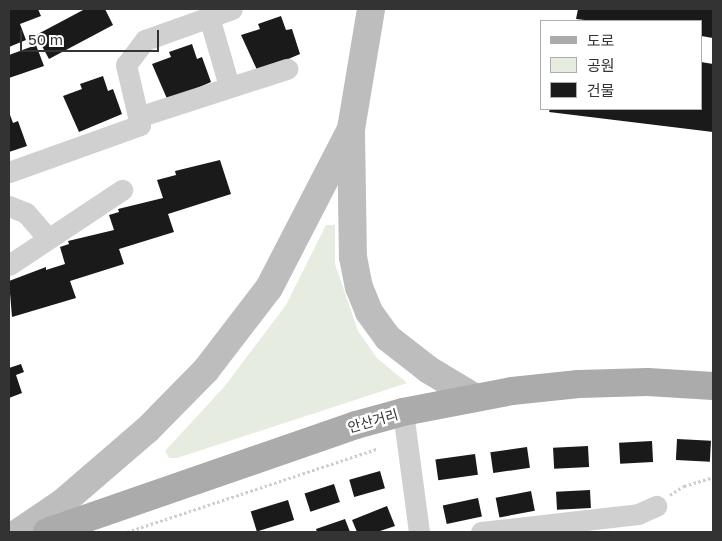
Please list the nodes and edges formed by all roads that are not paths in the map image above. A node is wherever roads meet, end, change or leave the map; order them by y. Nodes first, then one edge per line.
1 (232, 9) edge
2 (372, 9) edge
3 (209, 17) junction
4 (287, 69) dead end
5 (229, 86) junction
6 (138, 117) junction
7 (351, 129) junction
8 (9, 172) edge
9 (122, 190) dead end
10 (9, 206) edge
11 (48, 238) junction
12 (9, 265) edge
13 (713, 386) edge
14 (474, 397) junction
15 (404, 412) junction
16 (656, 506) road end
17 (19, 532) edge
18 (47, 532) edge
19 (419, 532) edge
20 (481, 532) edge

1 - 3 street
2 - 7 main road
3 - 5 street
3 - 6 street
4 - 5 street
5 - 6 street
6 - 8 street
7 - 14 main road
7 - 17 main road
9 - 11 street
10 - 11 street
11 - 12 street
13 - 14 main road, 안산거리
14 - 15 main road, 안산거리
15 - 18 main road, 안산거리
15 - 19 street
16 - 20 street

